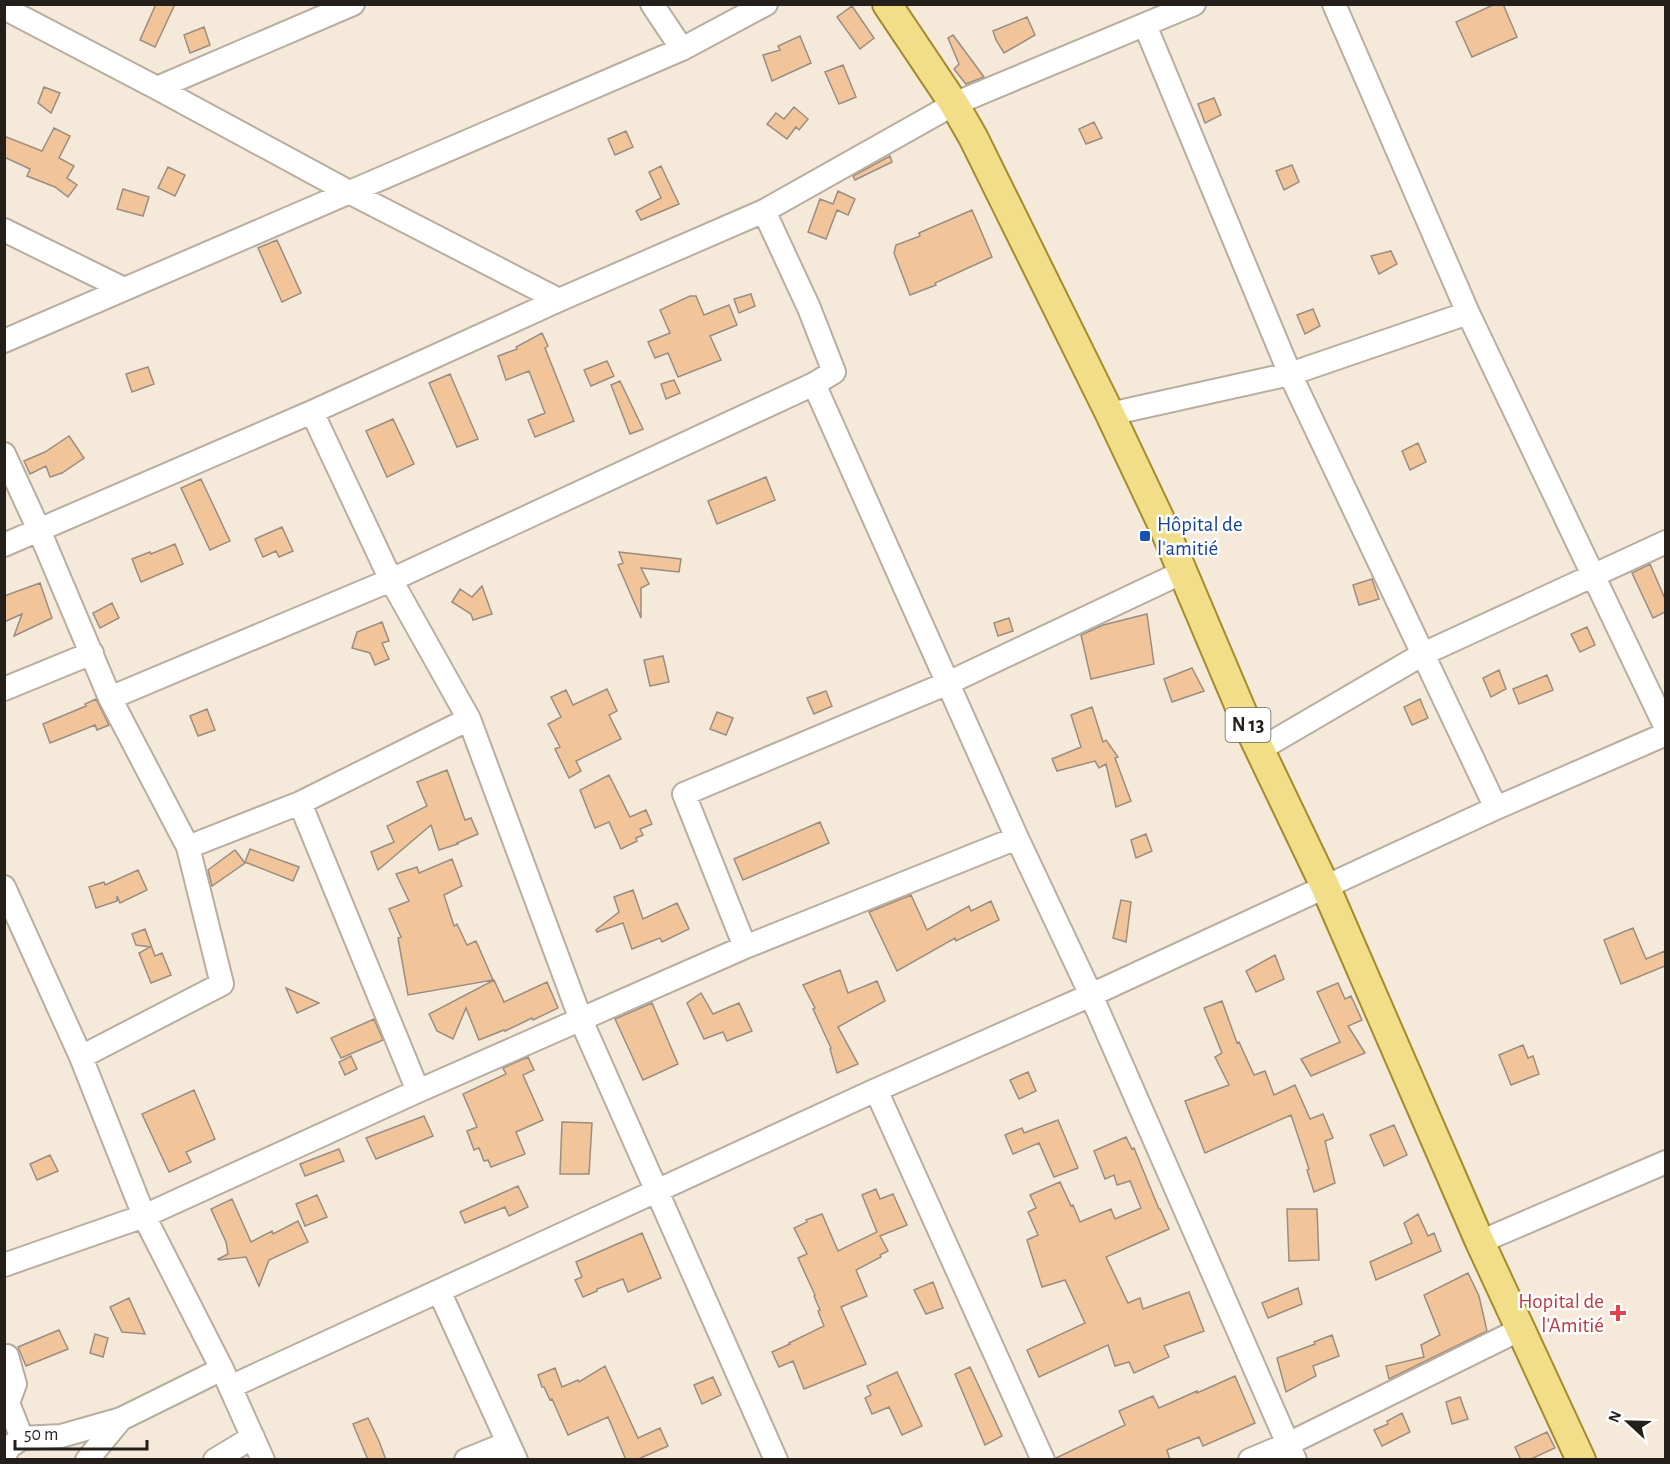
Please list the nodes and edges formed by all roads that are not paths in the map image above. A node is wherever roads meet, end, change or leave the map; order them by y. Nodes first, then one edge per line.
1 (353, 4) edge
2 (652, 4) edge
3 (766, 4) edge
4 (887, 4) edge
5 (1194, 4) edge
6 (1334, 4) edge
7 (4, 8) edge
8 (1145, 25) junction
9 (682, 48) junction
10 (157, 88) junction
11 (954, 104) junction
12 (349, 192) junction
13 (764, 211) junction
14 (4, 230) edge
15 (124, 289) junction
16 (559, 300) junction
17 (1468, 313) junction
18 (4, 341) edge
19 (1290, 374) junction
20 (814, 384) junction
21 (312, 412) junction
22 (1110, 414) junction
23 (4, 454) edge
24 (39, 530) junction
25 (1665, 542) edge
26 (4, 545) edge
27 (1183, 572) junction
28 (1593, 576) junction
29 (391, 580) junction
30 (92, 653) junction
31 (1423, 654) junction
32 (948, 683) junction
33 (4, 689) edge
34 (110, 698) junction
35 (469, 719) junction
36 (1665, 728) edge
37 (1665, 735) edge
38 (1259, 750) junction
39 (300, 802) junction
40 (1496, 808) junction
41 (1017, 838) junction
42 (188, 847) junction
43 (1325, 886) junction
44 (4, 887) edge
45 (746, 947) junction
46 (1091, 995) junction
47 (581, 1020) junction
48 (81, 1058) junction
49 (876, 1090) junction
50 (418, 1091) junction
51 (1665, 1162) edge
52 (657, 1191) junction
53 (144, 1216) junction
54 (1480, 1242) junction
55 (4, 1265) edge
56 (439, 1291) junction
57 (1521, 1329) junction
58 (4, 1357) edge
59 (226, 1378) junction
60 (121, 1419) junction
61 (253, 1437) junction
62 (22, 1438) junction
63 (512, 1451) edge
64 (1292, 1452) edge
65 (4, 1457) edge
66 (87, 1460) edge
67 (215, 1460) edge
68 (263, 1460) edge
69 (465, 1460) edge
70 (776, 1460) edge
71 (1043, 1460) edge
72 (1250, 1460) edge
73 (1581, 1460) edge

1 - 10 street
2 - 9 street
3 - 9 street
4 - 11 main road, N 13
5 - 8 street
6 - 17 street
7 - 10 street
8 - 11 street
8 - 19 street
9 - 12 street
10 - 12 street
11 - 13 street
11 - 22 main road, N 13
12 - 15 street
12 - 16 street
13 - 16 street
13 - 20 street
14 - 15 street
15 - 18 street
16 - 21 street
17 - 19 street
17 - 28 street
19 - 22 street
19 - 31 street
20 - 29 street
20 - 32 street
21 - 24 street
21 - 29 street
22 - 27 main road, N 13
23 - 24 street
24 - 26 street
24 - 30 street
25 - 28 street
27 - 32 street
27 - 38 main road, N 13
28 - 31 street
28 - 36 street
29 - 34 street
29 - 35 street
30 - 33 street
30 - 34 street
31 - 38 street
31 - 40 street
32 - 41 street
32 - 45 street
34 - 42 street
35 - 39 street
35 - 47 street
37 - 40 street
38 - 43 main road, N 13
39 - 42 street
39 - 50 street
40 - 43 street
41 - 45 street
41 - 46 street
42 - 48 street
43 - 46 street
43 - 54 main road, N 13
44 - 48 street
45 - 47 street
46 - 49 street
46 - 64 street
47 - 50 street
47 - 52 street
48 - 53 street
49 - 52 street
49 - 71 street
50 - 53 street
51 - 54 street
52 - 56 street
52 - 70 street
53 - 55 street
53 - 59 street
54 - 57 main road, N 13
56 - 59 street
56 - 63 street
57 - 64 street
57 - 73 main road, N 13
58 - 62 street
59 - 60 street
59 - 61 street
60 - 62 street
60 - 66 street
61 - 67 street
61 - 68 street
62 - 65 street
63 - 69 street
64 - 72 street

